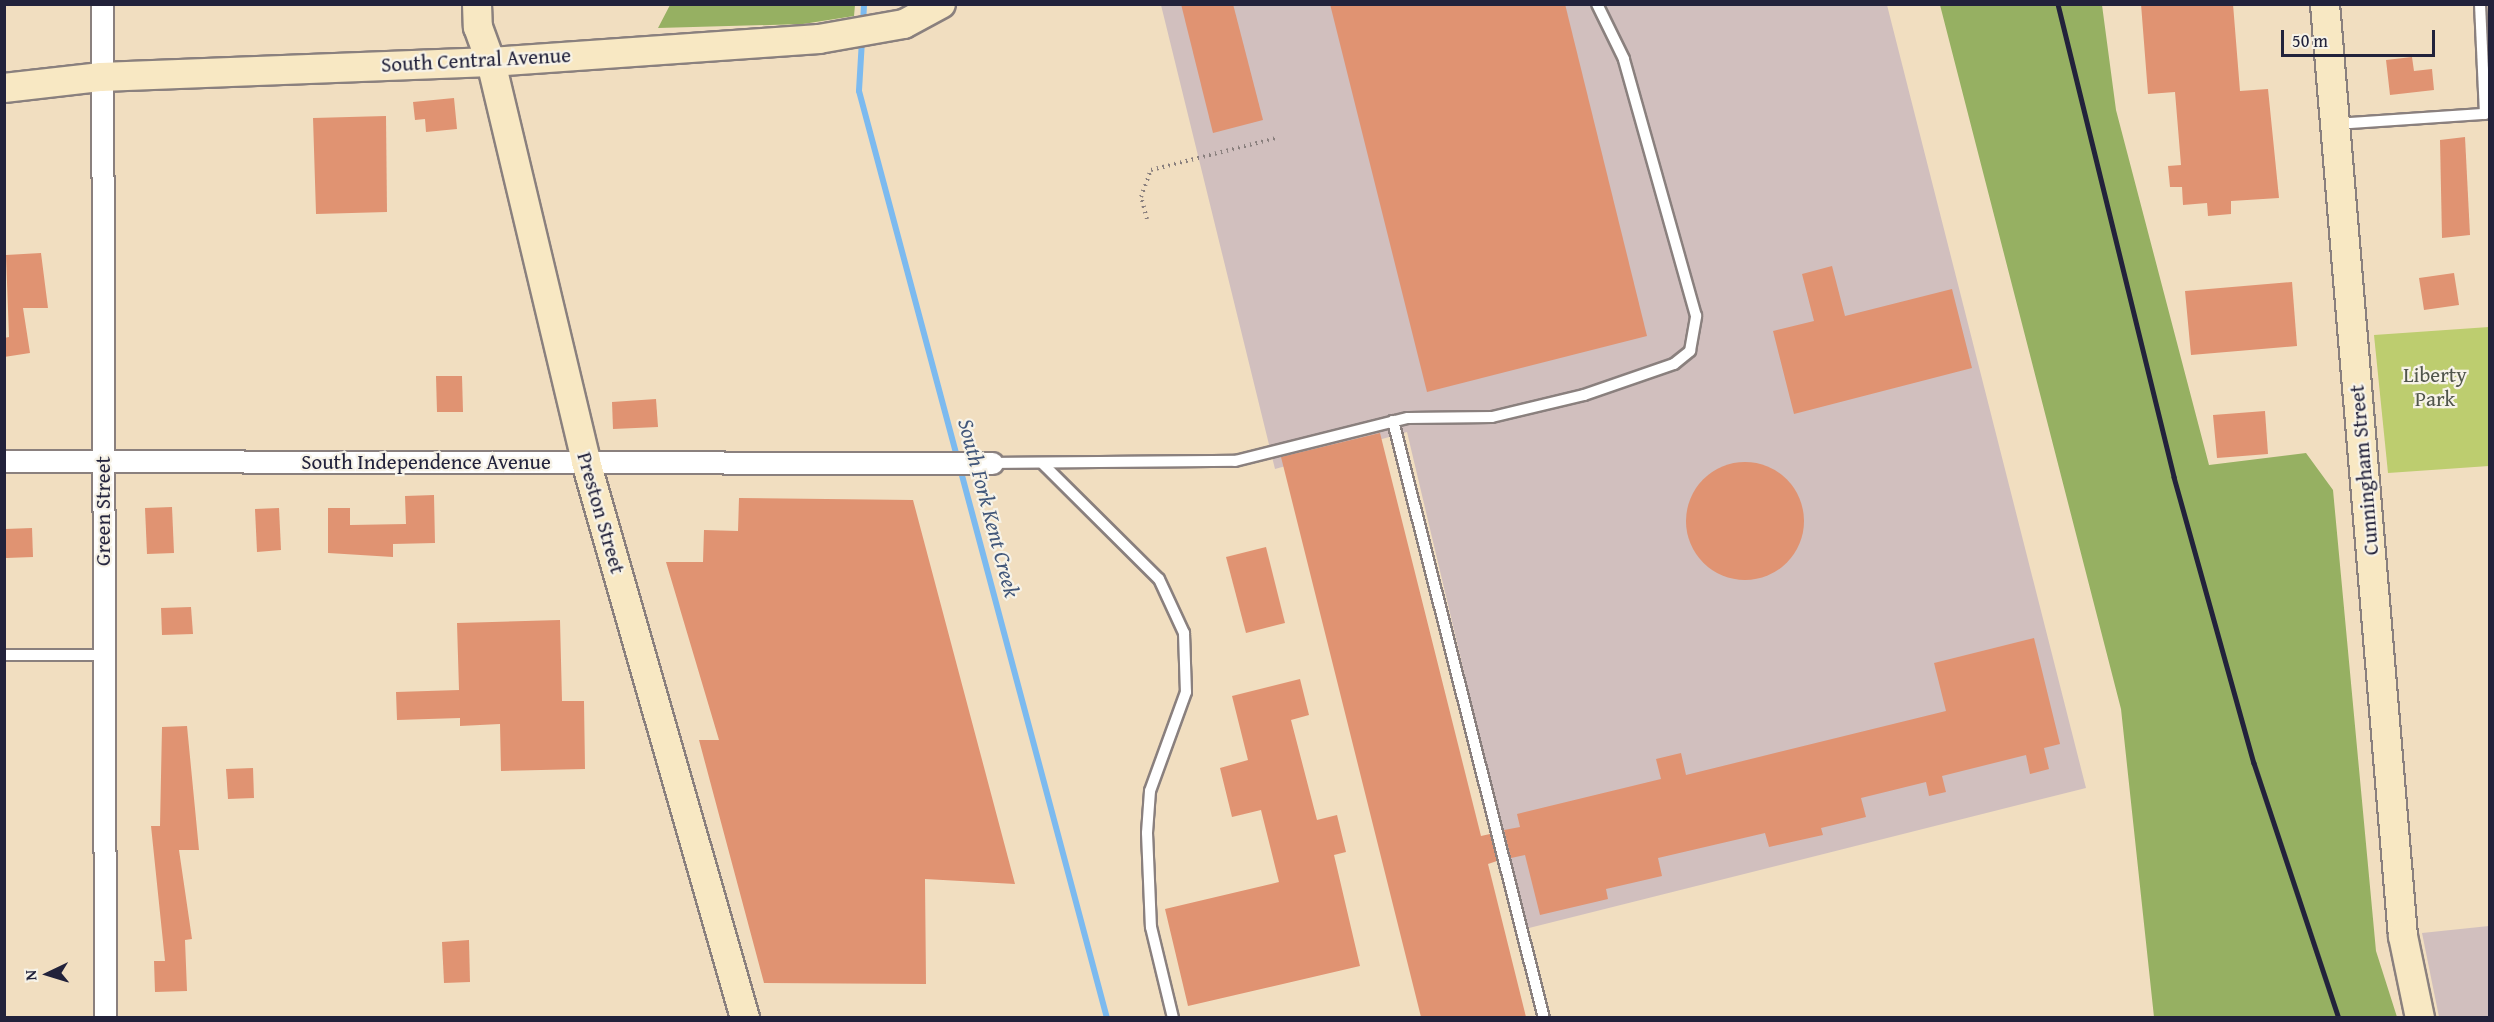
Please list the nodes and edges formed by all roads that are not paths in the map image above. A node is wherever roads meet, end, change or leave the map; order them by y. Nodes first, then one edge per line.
1 (102, 4) edge
2 (477, 4) edge
3 (940, 4) edge
4 (1597, 4) edge
5 (2325, 4) edge
6 (2480, 4) edge
7 (491, 62) junction
8 (101, 77) junction
9 (4, 87) edge
10 (2335, 125) junction
11 (1393, 421) junction
12 (4, 461) edge
13 (103, 462) junction
14 (586, 462) junction
15 (992, 463) joint
16 (1043, 464) junction
17 (4, 655) edge
18 (104, 655) junction
19 (105, 1017) edge
20 (745, 1017) edge
21 (1173, 1017) edge
22 (1544, 1017) edge
23 (2420, 1017) edge

1 - 8 street, Green Street
2 - 7 street, Preston Street
3 - 7 street, South Central Avenue
4 - 11 lane
5 - 10 street, Cunningham Street
6 - 10 lane
7 - 8 street, South Central Avenue
7 - 14 street, Preston Street
8 - 9 street, South Central Avenue
8 - 13 street, Green Street
10 - 23 street, Cunningham Street
11 - 16 lane
11 - 22 lane
12 - 13 street, South Independence Avenue
13 - 14 street, South Independence Avenue
13 - 18 street, Green Street
14 - 15 street, South Independence Avenue
14 - 20 street, Preston Street
15 - 16 lane
16 - 21 lane
17 - 18 lane
18 - 19 street, Green Street

